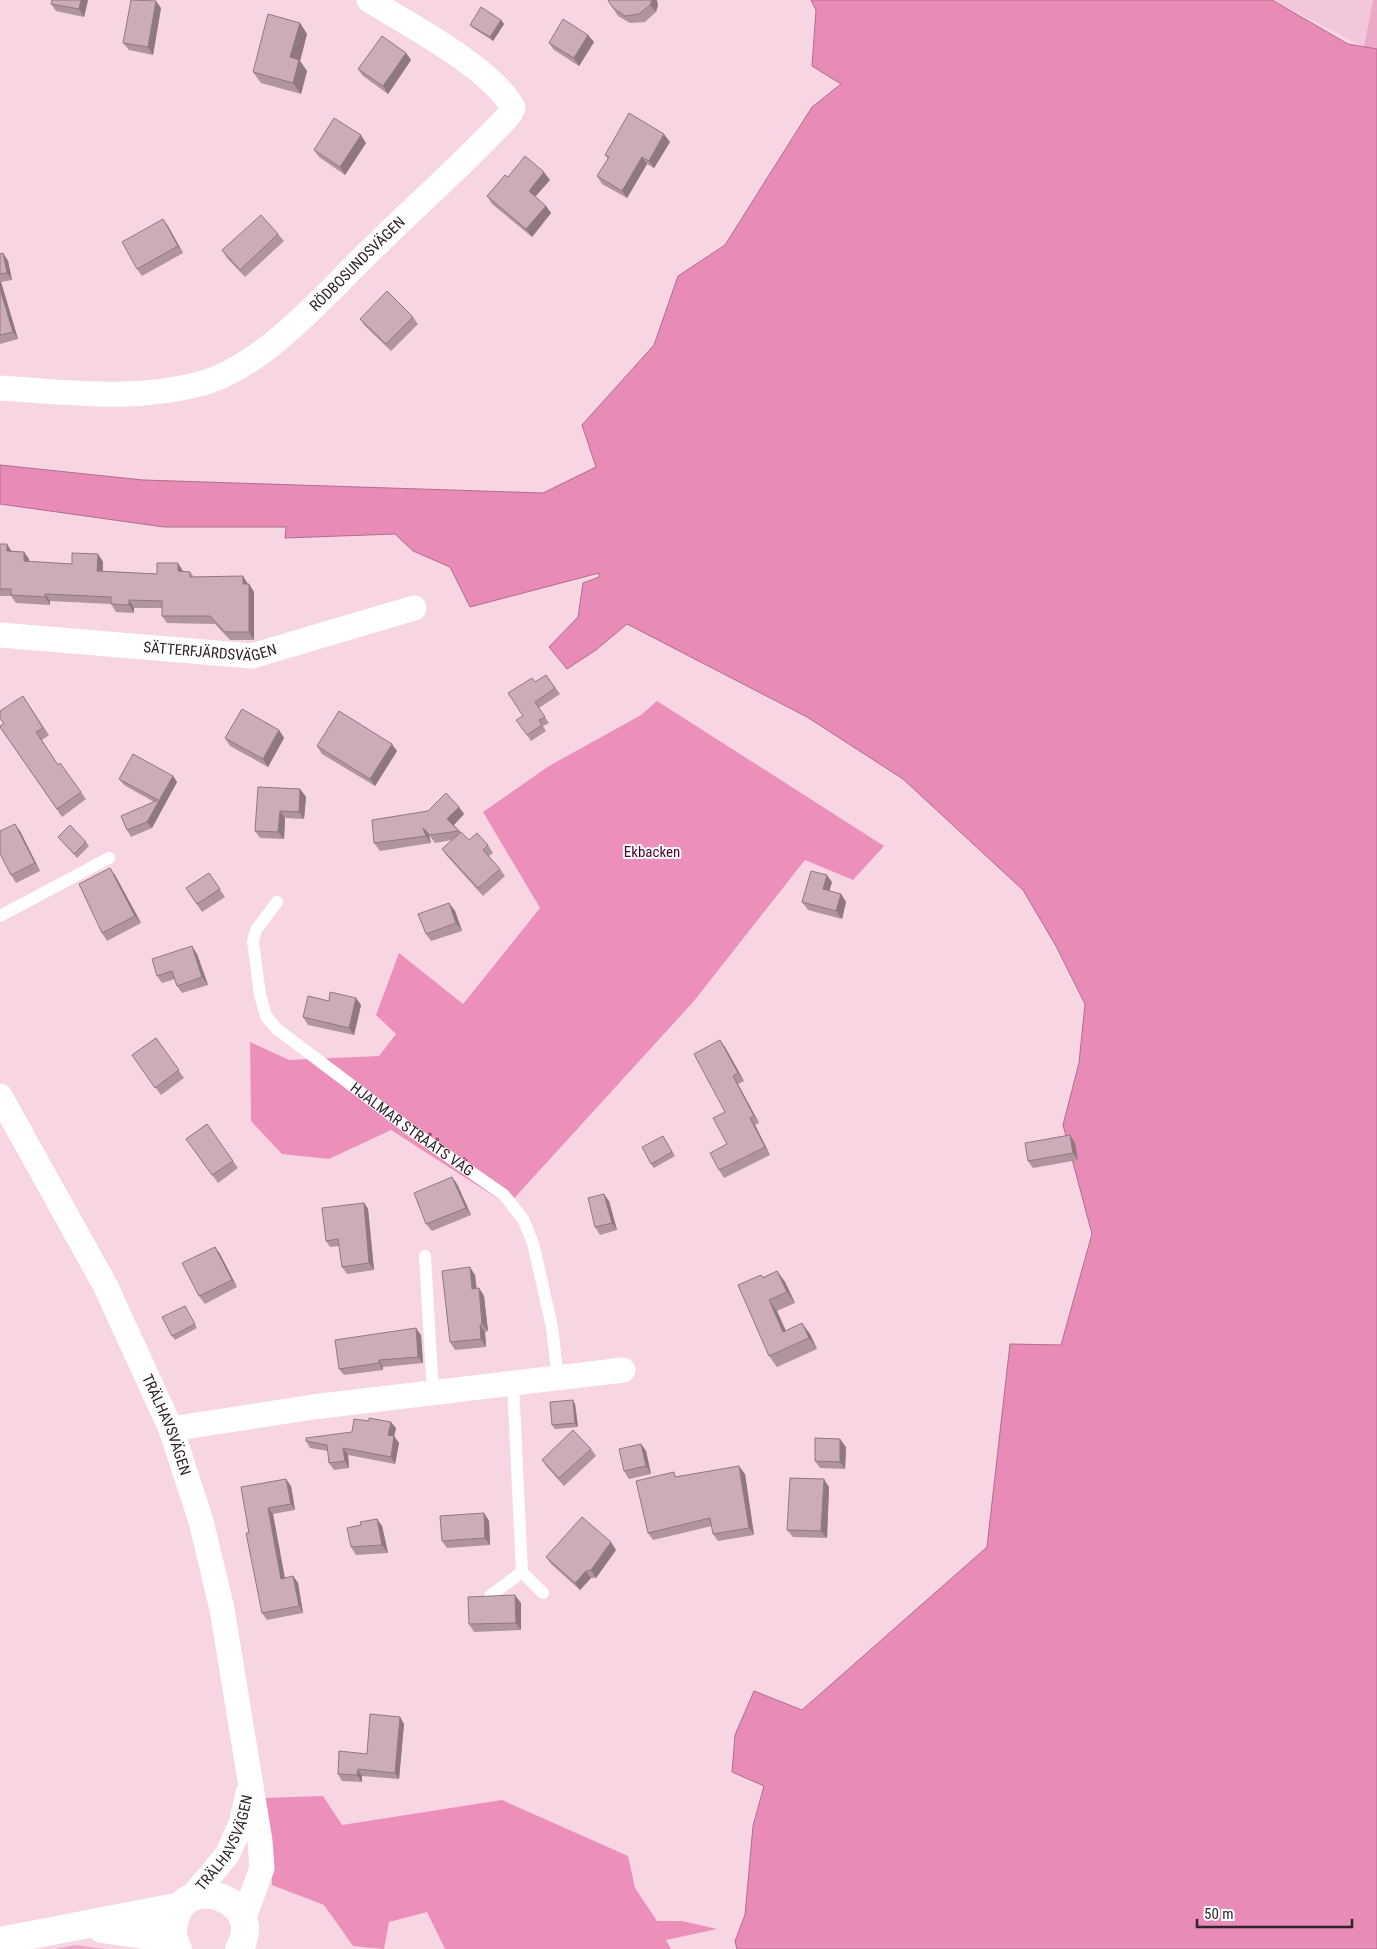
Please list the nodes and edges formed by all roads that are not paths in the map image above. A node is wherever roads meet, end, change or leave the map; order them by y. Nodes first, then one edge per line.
1 (369, 0) edge
2 (0, 388) edge
3 (414, 608) dead end
4 (0, 635) edge
5 (109, 858) dead end
6 (277, 902) dead end
7 (0, 916) edge
8 (0, 1096) edge
9 (425, 1256) dead end
10 (623, 1370) dead end
11 (558, 1378) junction
12 (513, 1384) junction
13 (434, 1394) junction
14 (171, 1430) junction
15 (522, 1572) junction
16 (543, 1593) dead end
17 (490, 1596) edge
18 (250, 1784) junction
19 (186, 1902) junction
20 (73, 1927) junction
21 (244, 1938) edge
22 (0, 1942) edge
23 (173, 1949) edge
24 (178, 1949) edge

1 - 2 street, RÖDBOSUNDSVÄGEN
3 - 4 street, SÄTTERFJÄRDSVÄGEN
5 - 7 lane
6 - 11 lane, HJALMAR STRÅÅTS VÄG
8 - 14 street, TRÄLHAVSVÄGEN
9 - 13 lane
10 - 11 street
11 - 12 street
12 - 13 street
12 - 15 lane
13 - 14 street
14 - 18 street, TRÄLHAVSVÄGEN
15 - 16 lane
15 - 17 lane
18 - 19 street, TRÄLHAVSVÄGEN
18 - 21 street, TRÄLHAVSVÄGEN
19 - 20 street
19 - 21 street
19 - 24 street
20 - 22 street
20 - 23 street

